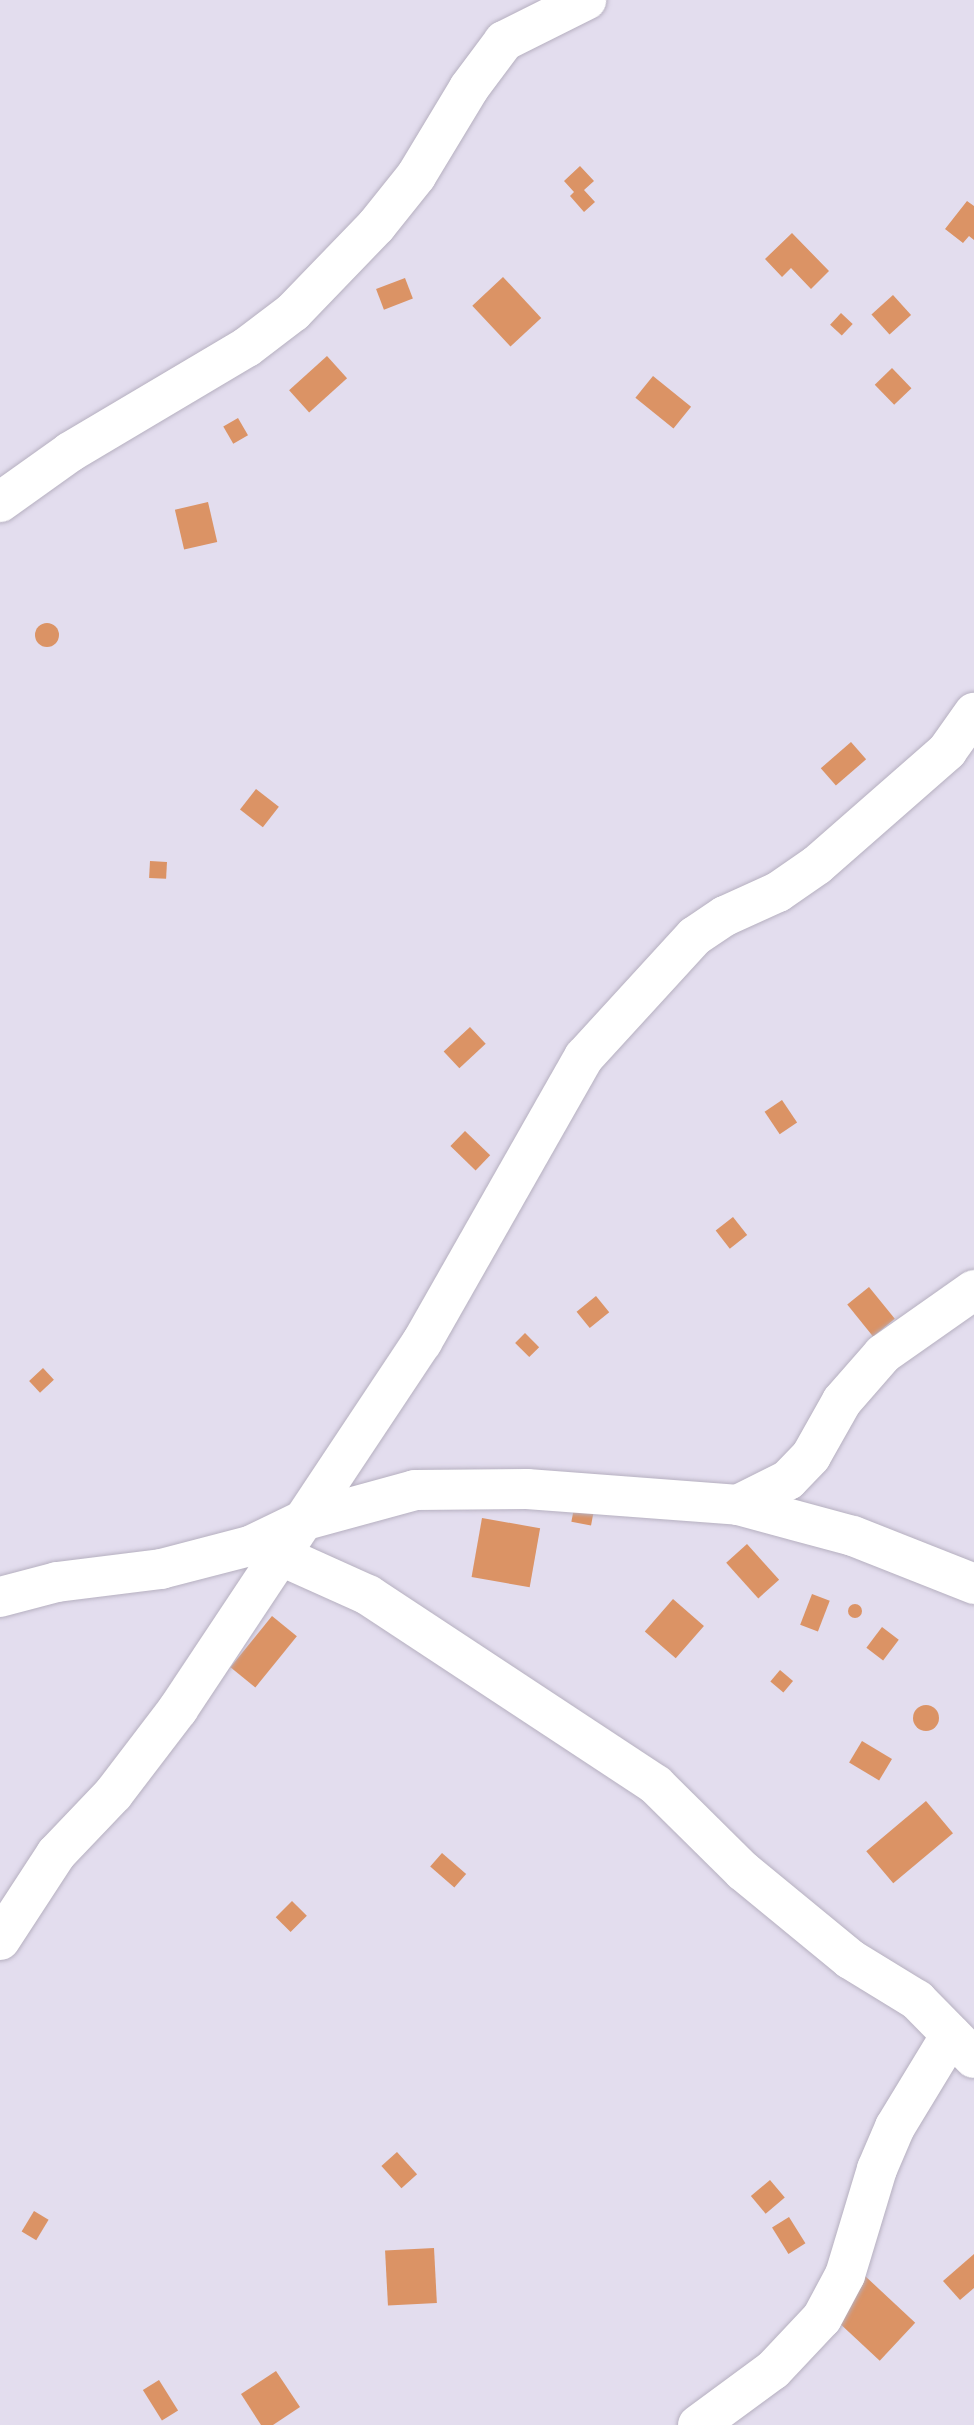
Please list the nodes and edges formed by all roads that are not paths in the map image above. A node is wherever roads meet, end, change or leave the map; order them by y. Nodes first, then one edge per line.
1 (586, 0) edge
2 (0, 502) edge
3 (974, 713) edge
4 (974, 1290) edge
5 (738, 1505) junction
6 (302, 1521) junction
7 (279, 1555) junction
8 (974, 1584) edge
9 (0, 1597) edge
10 (0, 1940) edge
11 (962, 2047) edge
12 (698, 2425) edge

1 - 2 street
3 - 6 street
4 - 5 street
5 - 6 street
5 - 8 street
6 - 7 street
6 - 9 street
7 - 10 street
7 - 11 street
11 - 12 street

